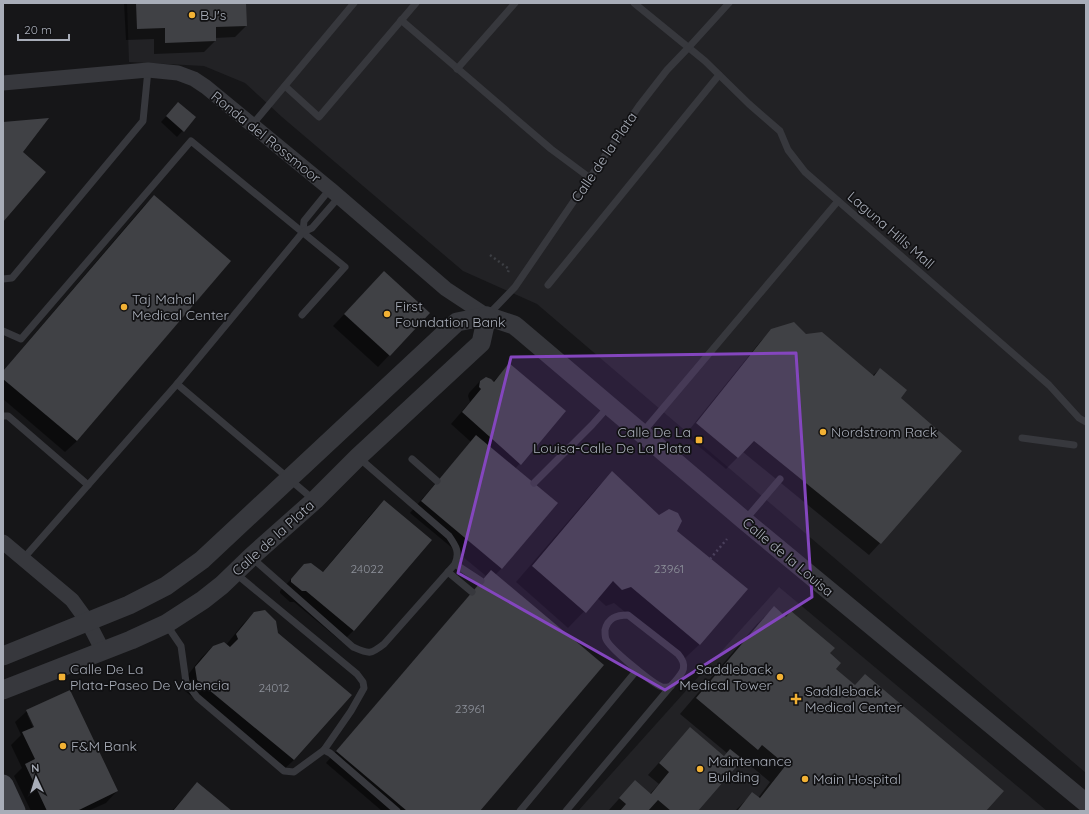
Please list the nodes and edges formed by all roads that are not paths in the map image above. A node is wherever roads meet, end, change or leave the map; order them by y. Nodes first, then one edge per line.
1 (354, 3) edge
2 (416, 3) edge
3 (515, 3) edge
4 (634, 3) edge
5 (728, 3) edge
6 (401, 20) junction
7 (690, 47) junction
8 (457, 69) junction
9 (148, 70) junction
10 (719, 75) junction
11 (3, 83) edge
12 (285, 86) junction
13 (252, 125) junction
14 (590, 178) junction
15 (334, 193) junction
16 (838, 201) junction
17 (303, 232) junction
18 (3, 279) edge
19 (548, 285) dead end
20 (302, 316) dead end
21 (487, 316) junction
22 (3, 331) edge
23 (177, 384) junction
24 (609, 406) junction
25 (3, 416) edge
26 (1086, 422) edge
27 (642, 434) junction
28 (1022, 438) dead end
29 (1074, 445) dead end
30 (358, 457) junction
31 (412, 459) dead end
32 (290, 478) junction
33 (780, 480) dead end
34 (437, 482) dead end
35 (534, 483) dead end
36 (88, 485) junction
37 (315, 500) junction
38 (744, 521) junction
39 (3, 542) edge
40 (251, 557) junction
41 (23, 559) junction
42 (455, 564) junction
43 (448, 572) junction
44 (235, 573) junction
45 (481, 581) dead end
46 (472, 592) dead end
47 (88, 622) junction
48 (166, 624) junction
49 (103, 651) junction
50 (3, 656) edge
51 (638, 670) junction
52 (671, 686) junction
53 (3, 690) edge
54 (324, 750) junction
55 (3, 785) edge
56 (1086, 803) edge
57 (15, 811) edge
58 (397, 811) edge
59 (520, 811) edge
60 (566, 811) edge

1 - 12 lane
2 - 6 lane
3 - 8 lane
4 - 7 lane, Laguna Hills Mall
5 - 7 lane, Calle de la Plata
6 - 8 lane
6 - 12 lane
7 - 10 lane, Laguna Hills Mall
7 - 14 lane, Calle de la Plata
8 - 14 lane
9 - 11 street, Ronda del Rossmoor
9 - 13 street, Ronda del Rossmoor
9 - 18 lane
10 - 16 lane, Laguna Hills Mall
10 - 19 lane
12 - 13 lane
13 - 15 street, Ronda del Rossmoor
14 - 21 lane, Calle de la Plata
15 - 17 lane
15 - 17 lane
15 - 21 street, Ronda del Rossmoor
16 - 26 lane, Laguna Hills Mall
16 - 27 lane
17 - 20 lane
17 - 22 lane
17 - 23 lane
21 - 24 street, Calle de la Louisa
21 - 30 street, Calle de la Plata
21 - 32 street
23 - 32 lane
23 - 36 lane
24 - 27 street, Calle de la Louisa
24 - 35 lane
25 - 36 lane
27 - 38 street, Calle de la Louisa
28 - 29 lane
30 - 37 street, Calle de la Plata
30 - 42 lane
31 - 34 lane
32 - 37 lane
32 - 47 street
33 - 38 lane
36 - 41 lane
37 - 40 street, Calle de la Plata
38 - 56 street, Calle de la Louisa
39 - 41 street
40 - 43 lane
40 - 44 street, Calle de la Plata
41 - 47 street
42 - 43 lane
42 - 45 lane
43 - 46 lane
44 - 48 street, Calle de la Plata
44 - 54 lane
47 - 49 street
47 - 50 street
48 - 49 street, Calle de la Plata
48 - 54 lane
49 - 53 street, Calle de la Plata
51 - 52 lane
51 - 52 lane
51 - 59 lane
52 - 60 lane
54 - 58 lane
55 - 57 main road

